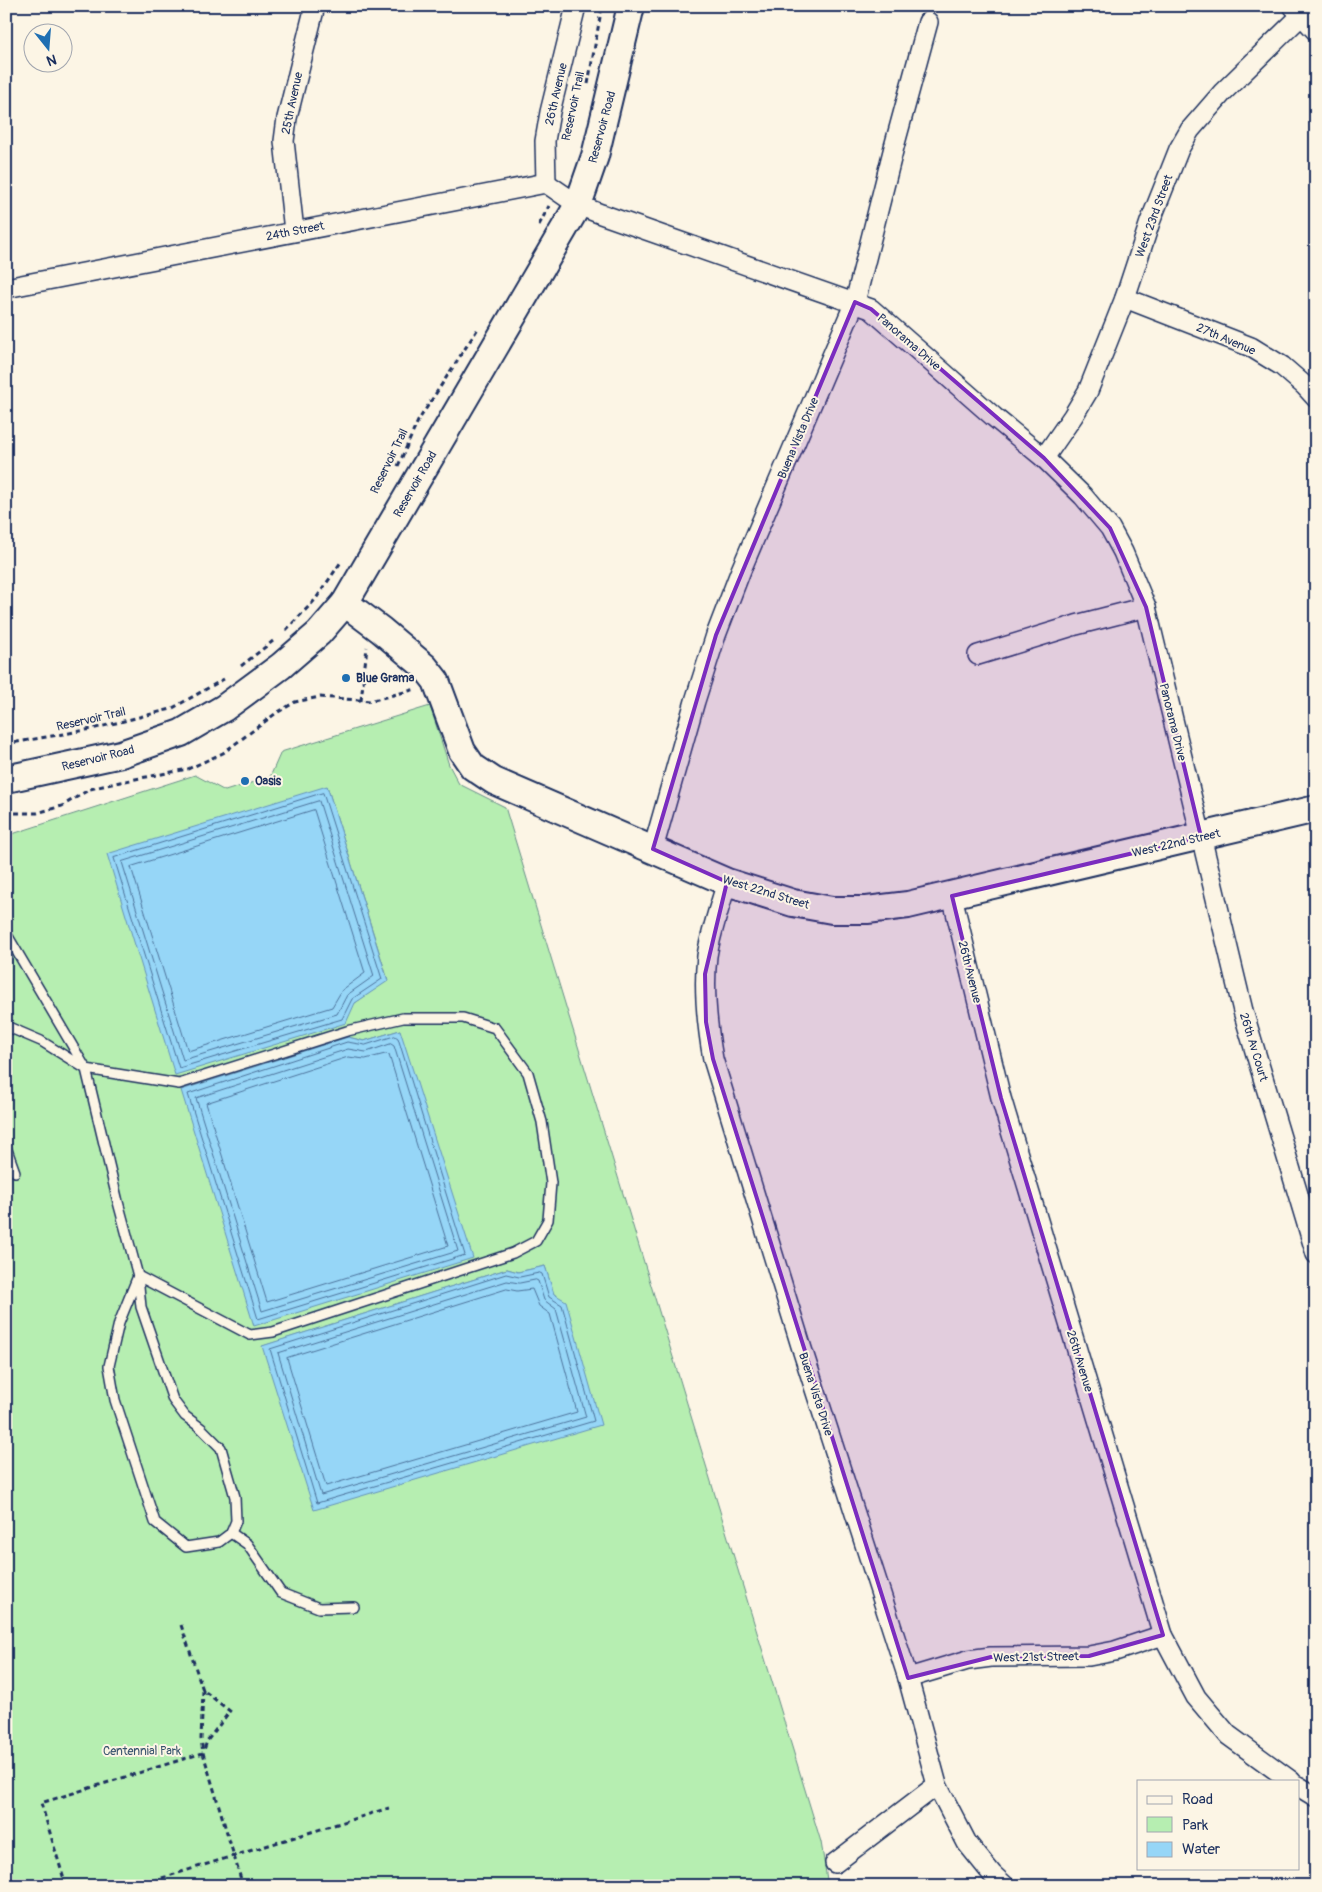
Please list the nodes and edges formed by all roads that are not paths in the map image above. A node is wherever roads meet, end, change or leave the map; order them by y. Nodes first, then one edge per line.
1 (315, 6) edge
2 (576, 6) edge
3 (631, 6) edge
4 (1302, 9) edge
5 (928, 22) dead end
6 (1316, 31) edge
7 (560, 193) junction
8 (294, 231) junction
9 (6, 288) edge
10 (1125, 298) junction
11 (855, 302) junction
12 (1316, 398) edge
13 (1044, 458) junction
14 (345, 603) junction
15 (1146, 607) junction
16 (978, 655) dead end
17 (6, 779) edge
18 (1316, 809) edge
19 (1201, 837) junction
20 (653, 849) junction
21 (727, 882) junction
22 (952, 896) junction
23 (6, 933) edge
24 (6, 1026) edge
25 (86, 1069) junction
26 (6, 1147) edge
27 (15, 1172) dead end
28 (1316, 1254) edge
29 (138, 1276) junction
30 (231, 1532) junction
31 (354, 1607) dead end
32 (1163, 1636) junction
33 (908, 1678) junction
34 (1289, 1780) edge
35 (937, 1785) junction
36 (1300, 1787) edge
37 (1316, 1797) edge
38 (835, 1863) dead end
39 (1005, 1886) edge

1 - 8 street, 25th Avenue
2 - 7 street, 26th Avenue
3 - 7 street, Reservoir Road
4 - 6 street
4 - 10 street, West 23rd Street
5 - 11 street, Buena Vista Drive
7 - 8 street, 24th Street
7 - 11 street, Panorama Drive
7 - 14 street, Reservoir Road
8 - 9 street, 24th Street
10 - 12 street, 27th Avenue
10 - 13 street, West 23rd Street
11 - 13 street, Panorama Drive
11 - 20 street, Buena Vista Drive
13 - 15 street, Panorama Drive
14 - 17 street, Reservoir Road
14 - 20 street, West 22nd Street
15 - 16 street
15 - 19 street, Panorama Drive
18 - 19 street, West 22nd Street
19 - 22 street, West 22nd Street
19 - 28 street, 26th Av Court
20 - 21 street, West 22nd Street
21 - 22 street, West 22nd Street
21 - 33 street, Buena Vista Drive
22 - 32 street, 26th Avenue
23 - 25 lane
24 - 25 lane
25 - 29 lane
25 - 29 lane
26 - 27 lane
29 - 30 lane
29 - 30 lane
30 - 31 lane
32 - 33 street, West 21st Street
32 - 34 street, 26th Avenue
33 - 35 street, Buena Vista Drive
35 - 38 street
35 - 39 street, Buena Vista Drive
36 - 37 street

